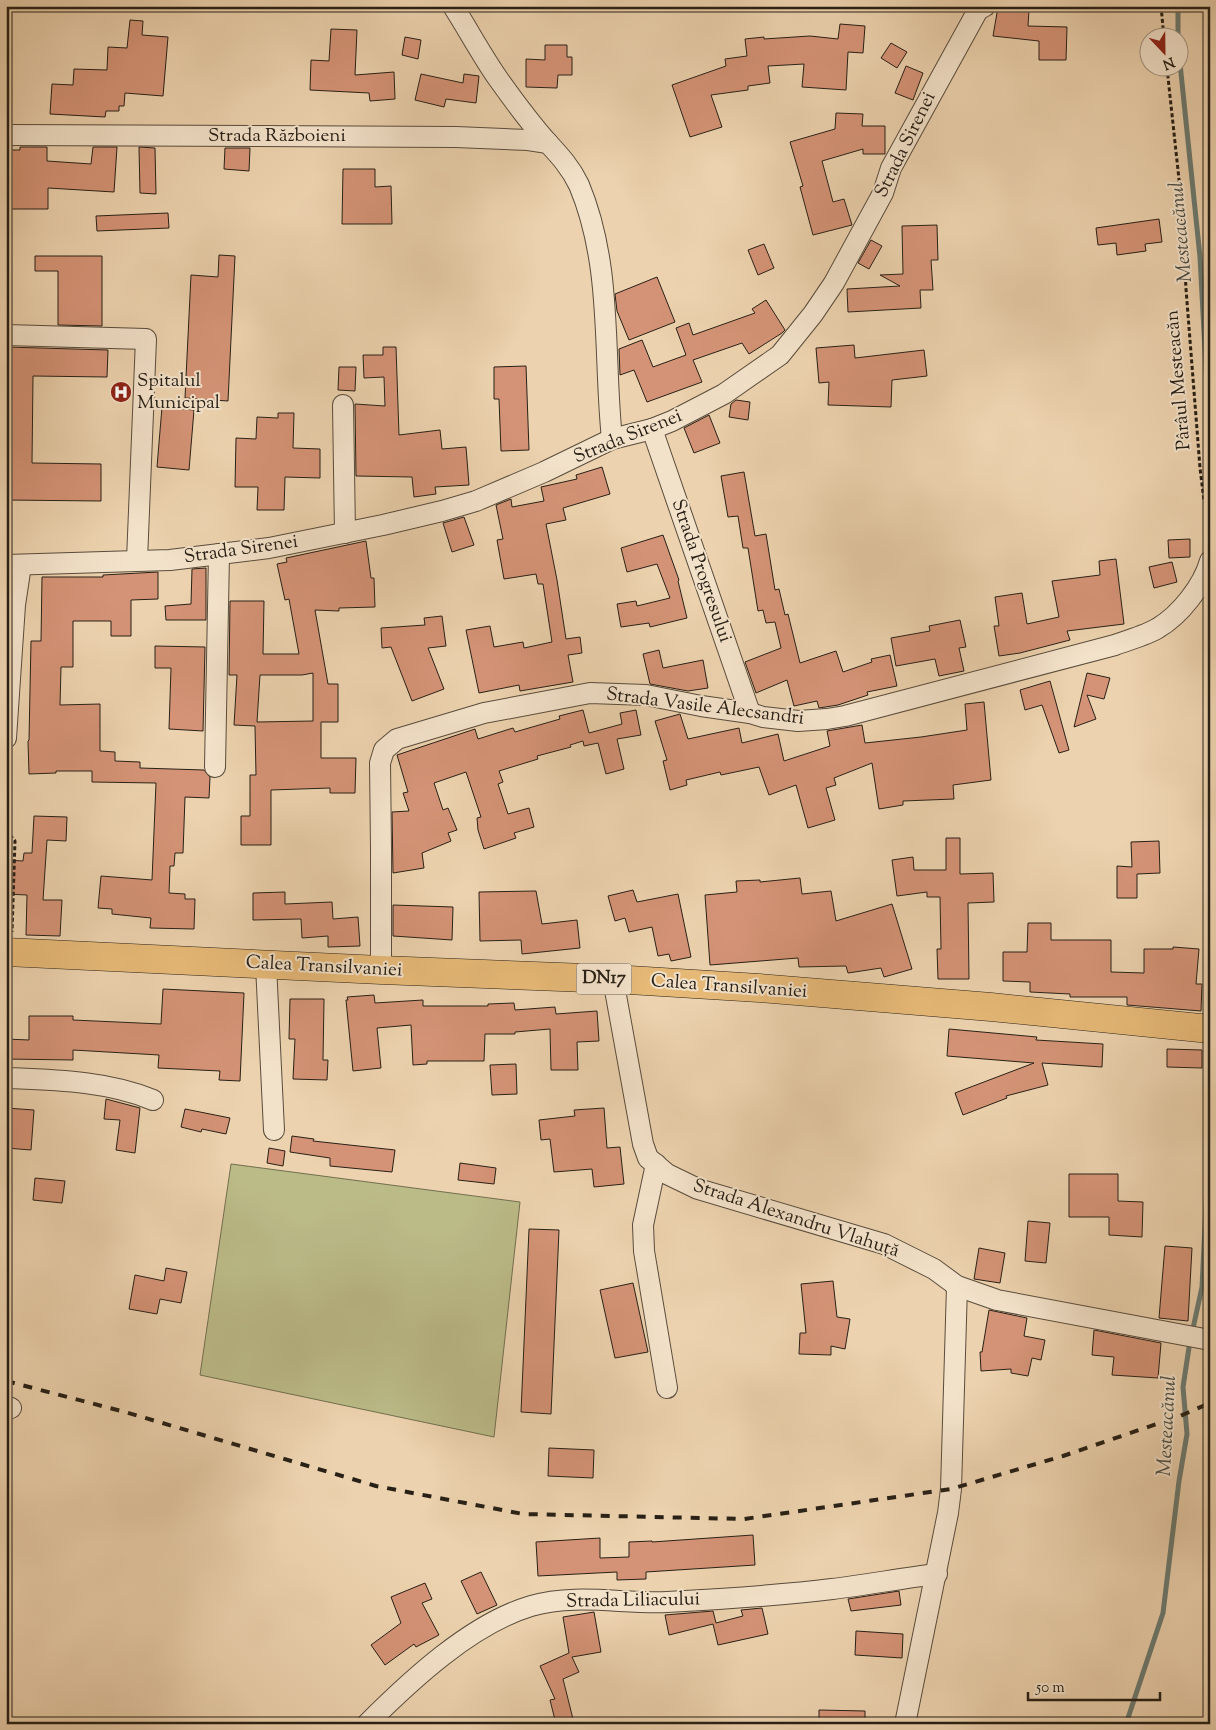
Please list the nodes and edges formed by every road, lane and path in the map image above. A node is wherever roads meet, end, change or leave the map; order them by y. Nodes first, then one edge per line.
1 (453, 6) edge
2 (985, 6) edge
3 (1161, 6) edge
4 (1163, 28) edge
5 (1168, 78) edge
6 (6, 135) edge
7 (548, 143) junction
8 (6, 335) edge
9 (343, 405) dead end
10 (652, 429) junction
11 (612, 439) junction
12 (1210, 508) edge
13 (345, 533) junction
14 (219, 554) junction
15 (137, 560) junction
16 (1210, 561) edge
17 (14, 565) edge
18 (750, 713) junction
19 (6, 738) edge
20 (215, 768) dead end
21 (6, 830) edge
22 (9, 952) edge
23 (266, 965) junction
24 (381, 970) junction
25 (613, 979) junction
26 (1205, 1029) edge
27 (6, 1078) edge
28 (153, 1100) dead end
29 (274, 1130) dead end
30 (656, 1164) junction
31 (958, 1286) junction
32 (1206, 1339) edge
33 (667, 1388) dead end
34 (937, 1574) junction
35 (367, 1724) edge
36 (905, 1724) edge

1 - 7 street
2 - 10 street, Strada Sirenei
3 - 4 path
5 - 12 path, Pârâul Mesteacăn
6 - 7 street, Strada Războieni
7 - 11 street
8 - 15 street
9 - 13 street
10 - 11 street, Strada Sirenei
10 - 18 street, Strada Progresului
11 - 13 street, Strada Sirenei
13 - 14 street, Strada Sirenei
14 - 15 street, Strada Sirenei
14 - 20 street
15 - 17 street, Strada Sirenei
16 - 18 street, Strada Vasile Alecsandri
17 - 19 street
18 - 24 street, Strada Vasile Alecsandri
21 - 22 path
22 - 23 highway, Calea Transilvaniei / DN17
23 - 24 highway, Calea Transilvaniei / DN17
23 - 29 street
24 - 25 highway, Calea Transilvaniei / DN17
25 - 26 highway, Calea Transilvaniei / DN17
25 - 30 street, Strada Alexandru Vlahuță
27 - 28 street
30 - 31 street, Strada Alexandru Vlahuță
30 - 33 street
31 - 32 street, Strada Alexandru Vlahuță
31 - 34 street
34 - 35 street, Strada Liliacului
34 - 36 street

